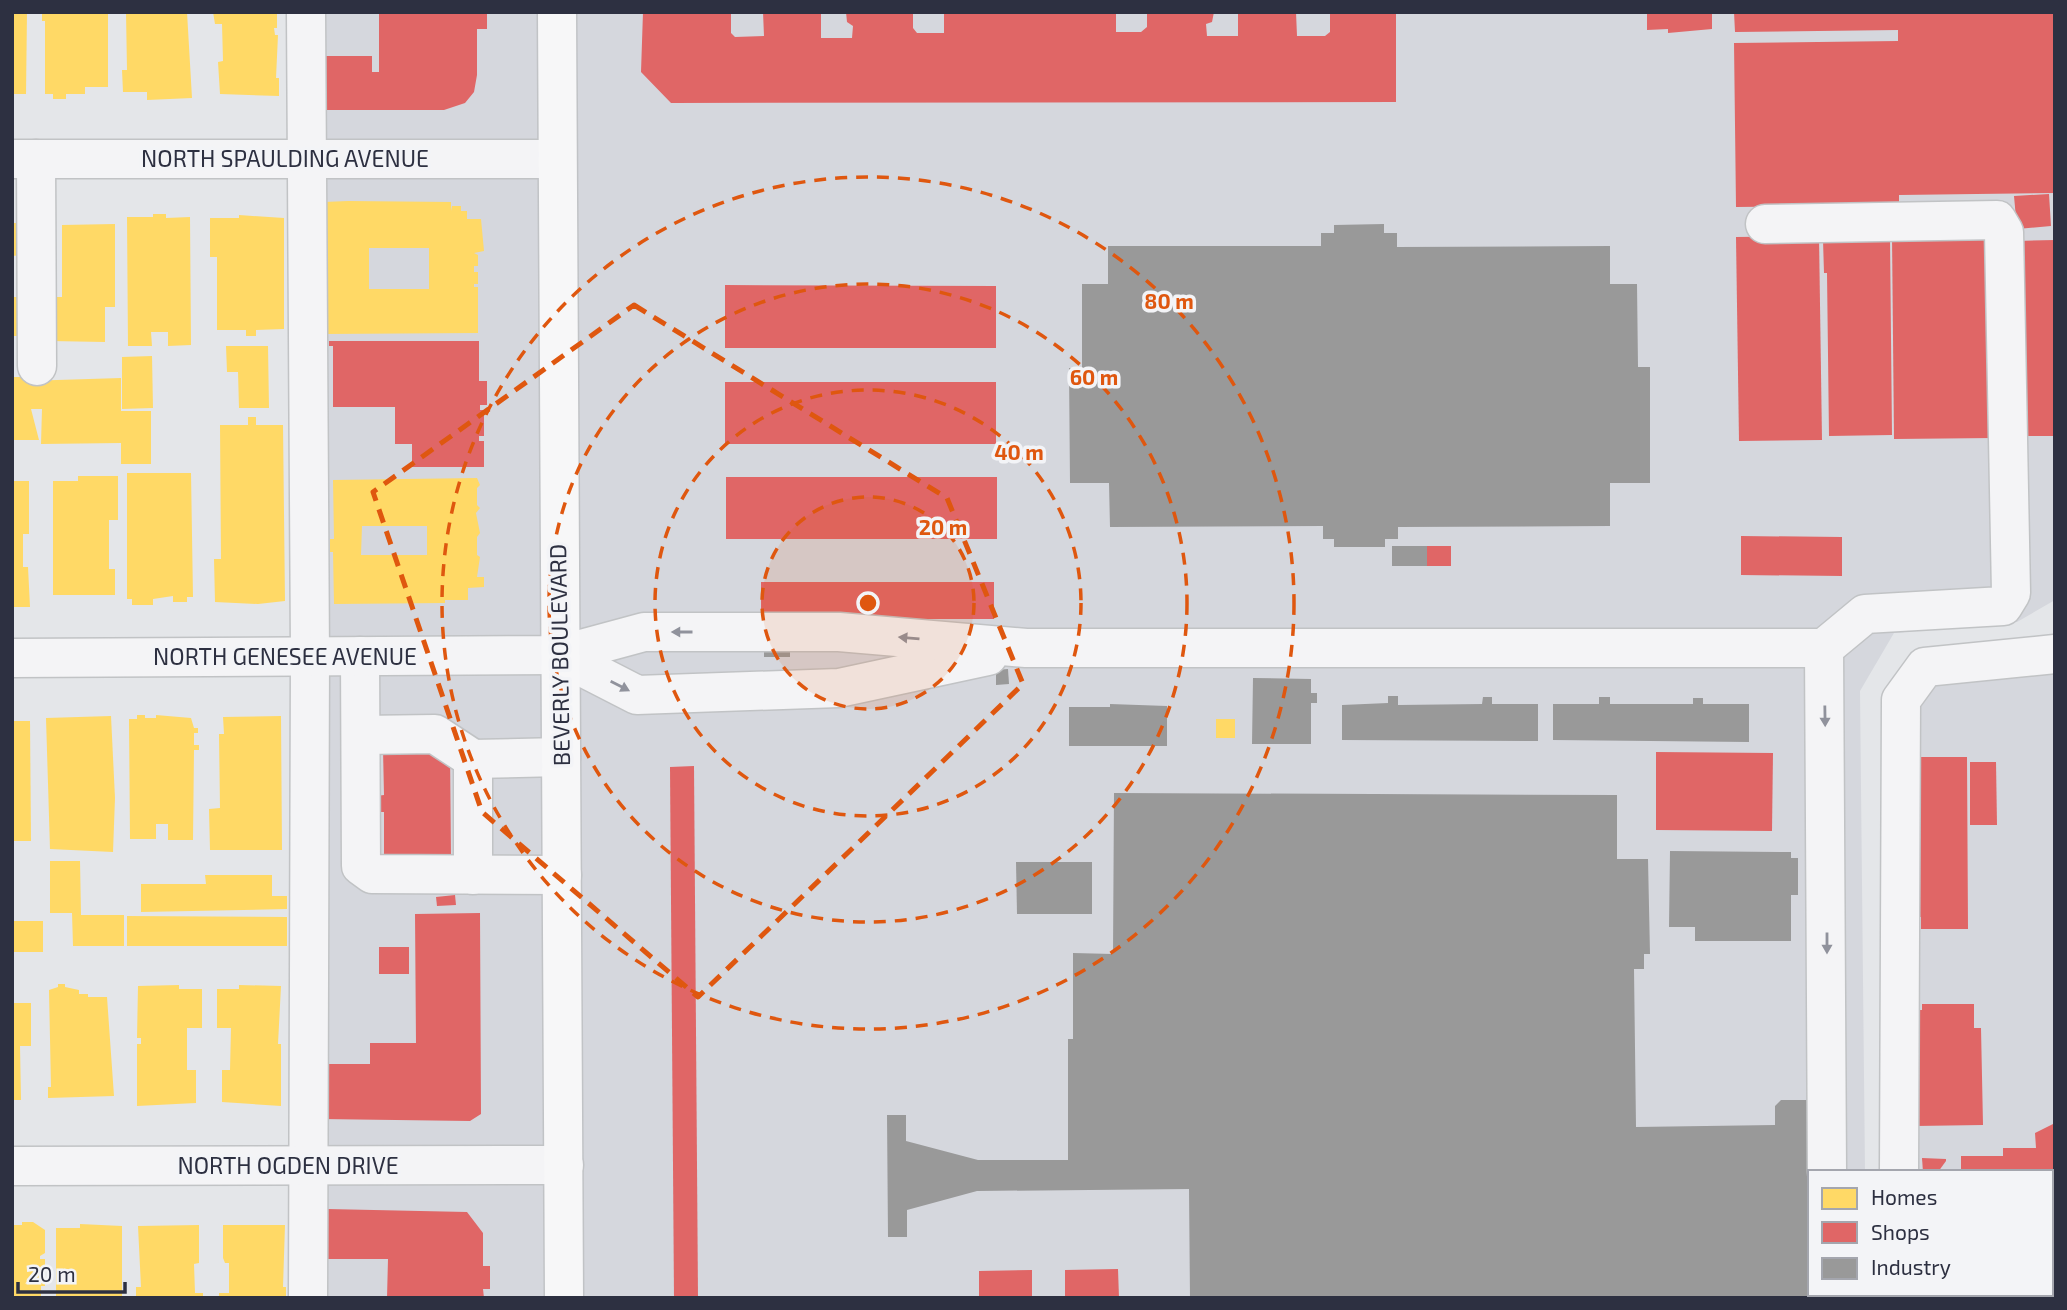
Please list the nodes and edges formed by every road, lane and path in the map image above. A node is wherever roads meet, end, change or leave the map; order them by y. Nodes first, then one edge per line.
1 (306, 12) edge
2 (557, 12) edge
3 (306, 158) junction
4 (24, 159) edge
5 (557, 159) junction
6 (1765, 224) dead end
7 (37, 366) dead end
8 (1026, 648) junction
9 (1824, 648) junction
10 (2055, 654) edge
11 (559, 655) junction
12 (310, 656) junction
13 (360, 656) junction
14 (12, 658) edge
15 (361, 735) junction
16 (561, 757) junction
17 (473, 759) junction
18 (361, 866) junction
19 (309, 867) junction
20 (472, 875) junction
21 (562, 876) junction
22 (306, 1165) junction
23 (564, 1165) junction
24 (12, 1166) edge
25 (1827, 1170) edge
26 (1899, 1170) edge
27 (308, 1298) edge
28 (564, 1298) edge

1 - 3 street
2 - 5 main road, BEVERLY BOULEVARD
3 - 4 street, NORTH SPAULDING AVENUE
3 - 5 street, NORTH SPAULDING AVENUE
3 - 12 street
4 - 7 street
5 - 11 main road, BEVERLY BOULEVARD
6 - 9 street
8 - 9 street
8 -> 11 street
11 -> 8 street
9 -> 25 street
10 - 26 street
11 - 13 street, NORTH GENESEE AVENUE
11 - 16 main road, BEVERLY BOULEVARD
12 - 13 street, NORTH GENESEE AVENUE
12 - 14 street, NORTH GENESEE AVENUE
12 - 19 street
13 - 15 street
15 - 17 street
15 - 18 street
16 - 17 street
16 - 21 main road, BEVERLY BOULEVARD
17 - 20 street
18 - 19 street
18 - 20 street
19 - 22 street
20 - 21 street
21 - 23 main road, BEVERLY BOULEVARD
22 - 23 street, NORTH OGDEN DRIVE
22 - 24 street, NORTH OGDEN DRIVE
22 - 27 street
23 - 28 main road, BEVERLY BOULEVARD

